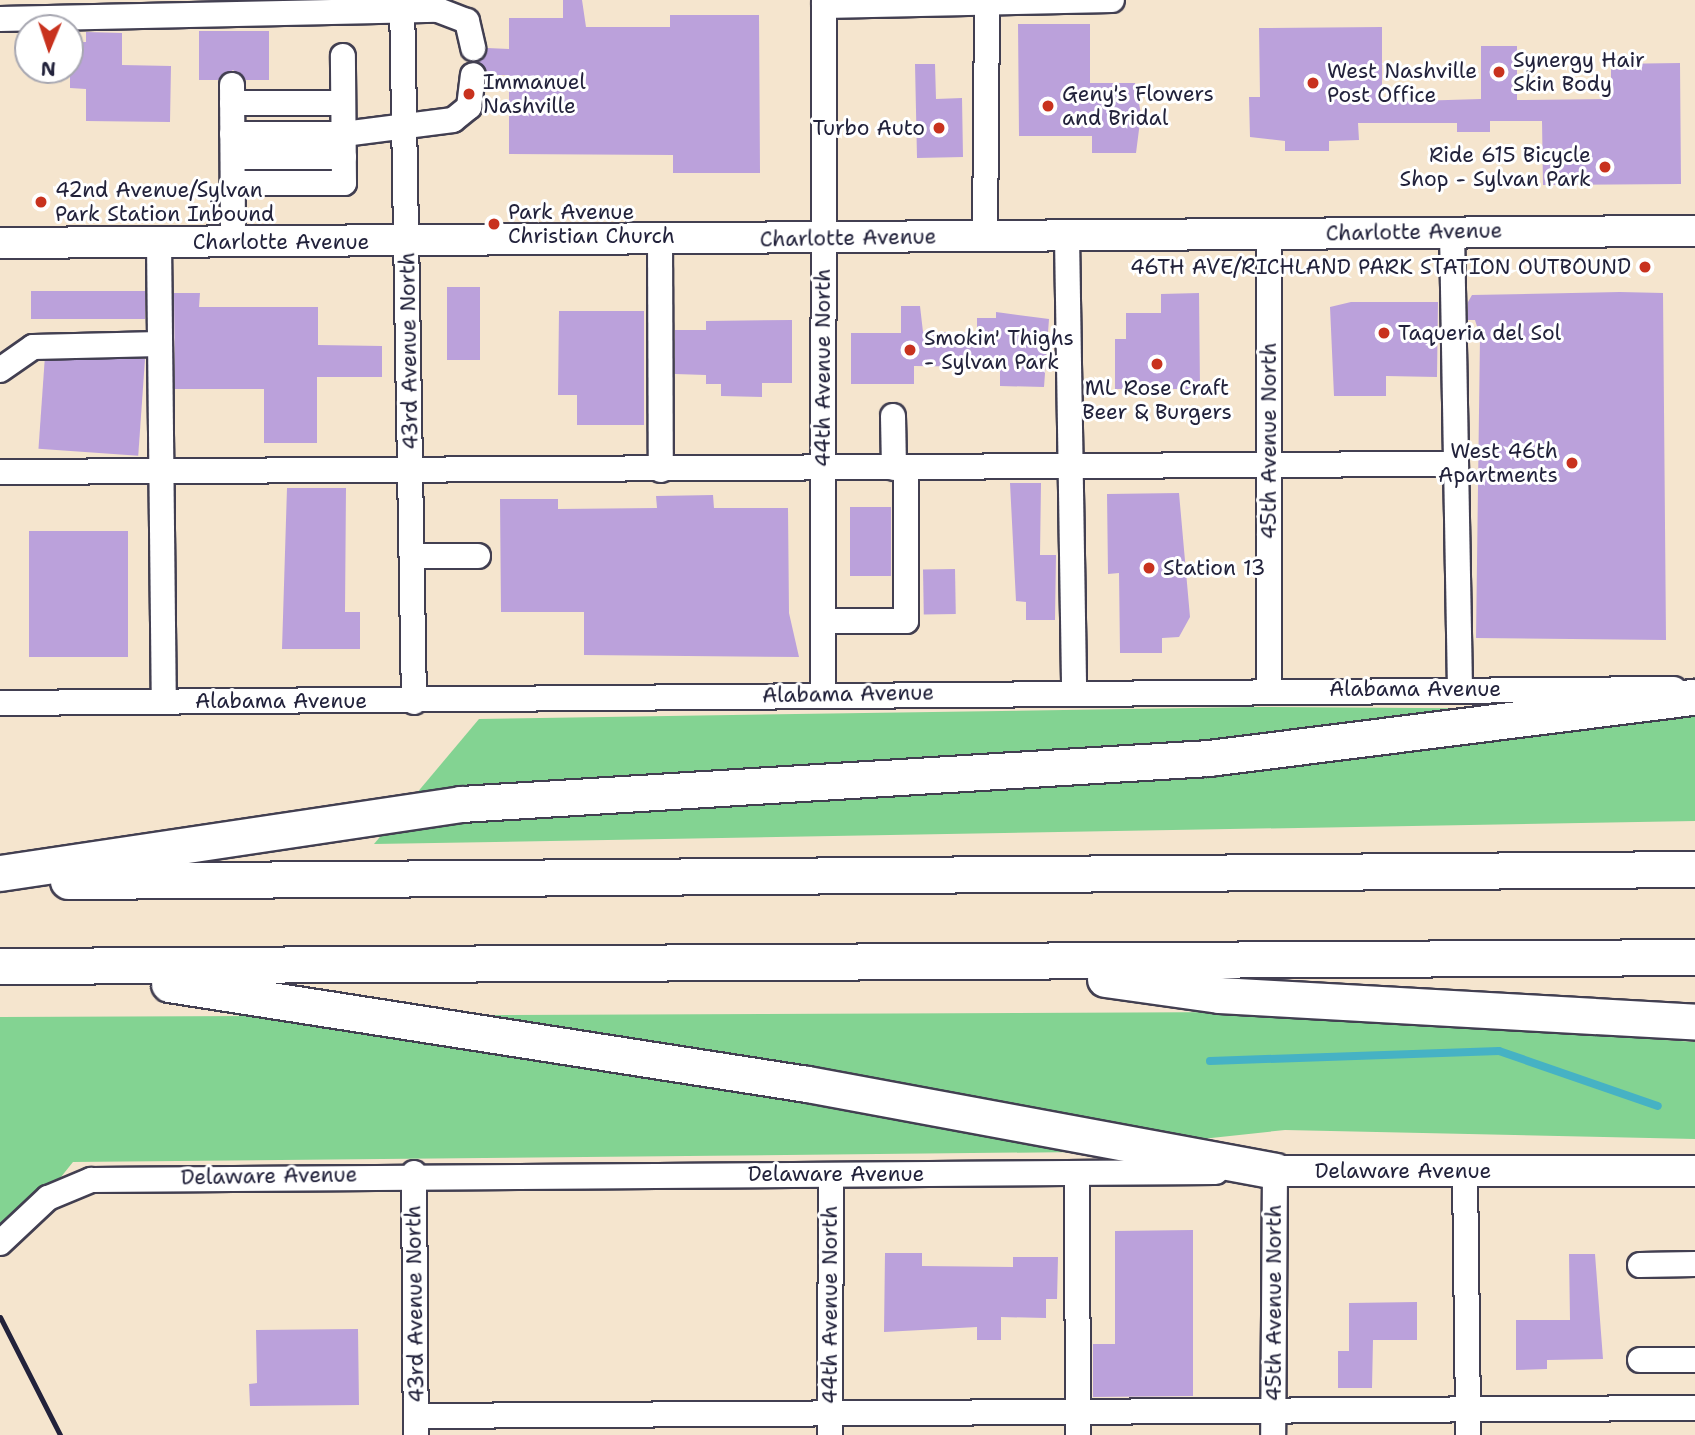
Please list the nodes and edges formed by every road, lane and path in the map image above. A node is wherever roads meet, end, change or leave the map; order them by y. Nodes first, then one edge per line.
1 (1112, 0) edge
2 (987, 2) junction
3 (824, 3) edge
4 (402, 5) edge
5 (0, 19) edge
6 (473, 48) dead end
7 (343, 56) dead end
8 (473, 75) dead end
9 (343, 103) junction
10 (408, 130) junction
11 (232, 146) junction
12 (344, 146) junction
13 (233, 183) junction
14 (1452, 231) junction
15 (1695, 231) edge
16 (1269, 234) junction
17 (1067, 236) junction
18 (985, 237) junction
19 (822, 239) junction
20 (660, 240) junction
21 (159, 242) junction
22 (233, 242) junction
23 (0, 243) edge
24 (408, 243) junction
25 (160, 344) junction
26 (0, 370) edge
27 (893, 416) dead end
28 (1455, 464) junction
29 (1269, 465) junction
30 (1071, 466) junction
31 (824, 468) junction
32 (900, 468) junction
33 (161, 469) junction
34 (661, 470) junction
35 (411, 471) junction
36 (0, 472) edge
37 (412, 556) junction
38 (478, 556) dead end
39 (823, 621) junction
40 (1269, 689) junction
41 (1460, 690) junction
42 (1074, 691) junction
43 (1695, 694) edge
44 (823, 695) junction
45 (164, 700) junction
46 (414, 702) junction
47 (0, 703) edge
48 (1695, 869) edge
49 (0, 873) edge
50 (0, 882) edge
51 (1695, 957) edge
52 (984, 963) junction
53 (0, 966) edge
54 (65, 967) junction
55 (1695, 1022) edge
56 (1275, 1171) junction
57 (1465, 1171) junction
58 (1695, 1171) edge
59 (414, 1173) junction
60 (1077, 1173) junction
61 (831, 1175) junction
62 (0, 1243) edge
63 (1695, 1264) edge
64 (1640, 1265) dead end
65 (1640, 1360) dead end
66 (1695, 1360) edge
67 (1695, 1408) edge
68 (1468, 1409) junction
69 (1078, 1423) edge
70 (1273, 1423) edge
71 (830, 1425) edge
72 (416, 1426) edge
73 (1468, 1435) edge

1 - 2 street
2 - 3 street
2 - 18 street
3 - 19 street, 44th Avenue North
4 - 5 street
4 - 6 street
4 - 10 street, 43rd Avenue North
7 - 9 street
8 - 10 street
9 - 11 street
9 - 12 street
10 - 12 street
10 - 24 street, 43rd Avenue North
11 - 12 street
11 - 13 street
12 - 13 street
13 - 22 street
14 - 15 main road, Charlotte Avenue
14 - 16 main road, Charlotte Avenue
14 - 28 street
16 - 17 main road, Charlotte Avenue
16 - 29 street, 45th Avenue North
17 - 18 main road, Charlotte Avenue
17 - 30 street
18 - 19 main road, Charlotte Avenue
19 - 20 main road, Charlotte Avenue
19 - 31 street, 44th Avenue North
20 - 24 main road, Charlotte Avenue
20 - 34 street
21 - 22 main road, Charlotte Avenue
21 - 23 main road, Charlotte Avenue
21 - 25 street
22 - 24 main road, Charlotte Avenue
24 - 35 street, 43rd Avenue North
25 - 26 street
25 - 33 street
27 - 32 street
28 - 29 street
28 - 41 street
29 - 30 street
29 - 40 street, 45th Avenue North
30 - 32 street
30 - 42 street
31 - 32 street
31 - 34 street
31 - 39 street, 44th Avenue North
32 - 39 street
33 - 35 street
33 - 36 street
33 - 45 street
34 - 35 street
35 - 37 street, 43rd Avenue North
37 - 38 street
37 - 46 street, 43rd Avenue North
39 - 44 street, 44th Avenue North
40 - 41 street, Alabama Avenue
40 - 42 street, Alabama Avenue
41 - 43 street, Alabama Avenue
42 - 44 street, Alabama Avenue
43 - 49 highway
44 - 46 street, Alabama Avenue
45 - 46 street, Alabama Avenue
45 - 47 street, Alabama Avenue
48 - 50 highway
51 - 52 highway
52 - 54 highway
52 - 55 highway
53 - 54 highway
54 - 56 highway
56 - 57 main road, Delaware Avenue
56 - 60 street, Delaware Avenue
56 - 70 street, 45th Avenue North
57 - 58 main road, Delaware Avenue
57 - 68 street
59 - 61 street, Delaware Avenue
59 - 62 street, Delaware Avenue
59 - 72 street, 43rd Avenue North
60 - 61 street, Delaware Avenue
60 - 69 street
61 - 71 street, 44th Avenue North
63 - 64 street
65 - 66 street
67 - 68 street
68 - 70 street
68 - 73 street
69 - 70 street
69 - 71 street
71 - 72 street

